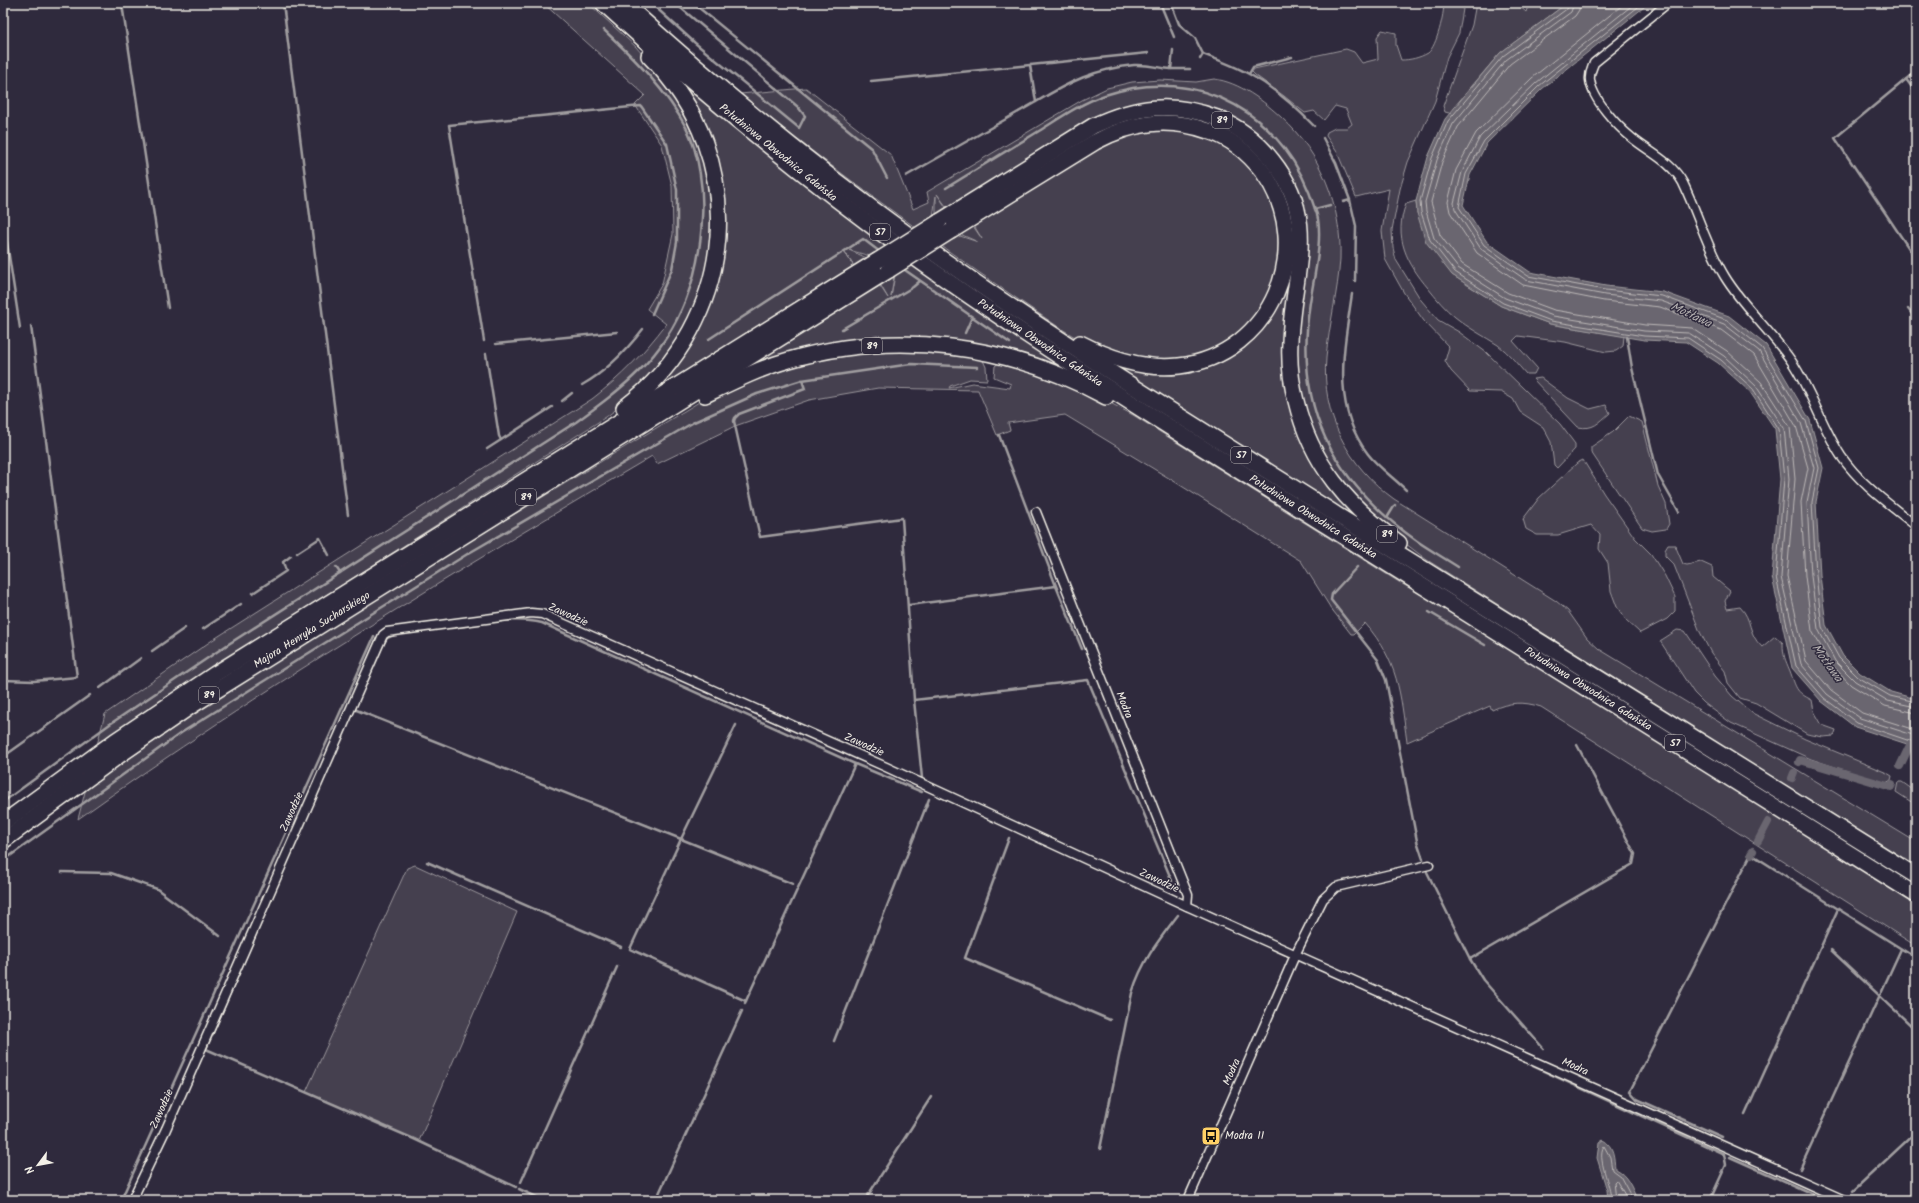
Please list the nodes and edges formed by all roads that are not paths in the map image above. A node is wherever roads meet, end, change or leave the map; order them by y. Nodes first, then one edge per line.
1 (601, 3) edge
2 (624, 3) edge
3 (1668, 3) edge
4 (1040, 326) junction
5 (629, 432) junction
6 (1178, 432) junction
7 (581, 445) junction
8 (1036, 512) dead end
9 (1916, 526) edge
10 (1444, 581) junction
11 (3, 823) edge
12 (3, 841) edge
13 (1429, 865) dead end
14 (1916, 876) edge
15 (1916, 895) edge
16 (1187, 906) junction
17 (1296, 954) junction
18 (132, 1200) edge
19 (1188, 1200) edge
20 (1844, 1200) edge

1 - 6 highway, Południowa Obwodnica Gdańska / S7
1 - 7 highway, 89
2 - 4 highway, Południowa Obwodnica Gdańska / S7
3 - 9 street
4 - 5 highway, 89, bridge
4 - 10 highway, Południowa Obwodnica Gdańska / S7
5 - 6 highway, 89
5 - 12 highway, Majora Henryka Sucharskiego / 89
6 - 15 highway, Południowa Obwodnica Gdańska / S7
7 - 10 highway, 89, bridge
7 - 11 highway, Majora Henryka Sucharskiego / 89
8 - 16 street, Modra
10 - 14 highway, Południowa Obwodnica Gdańska / S7
13 - 17 street, Modra
16 - 17 street, Zawodzie
16 - 18 street, Zawodzie
17 - 19 street, Modra
17 - 20 street, Modra

